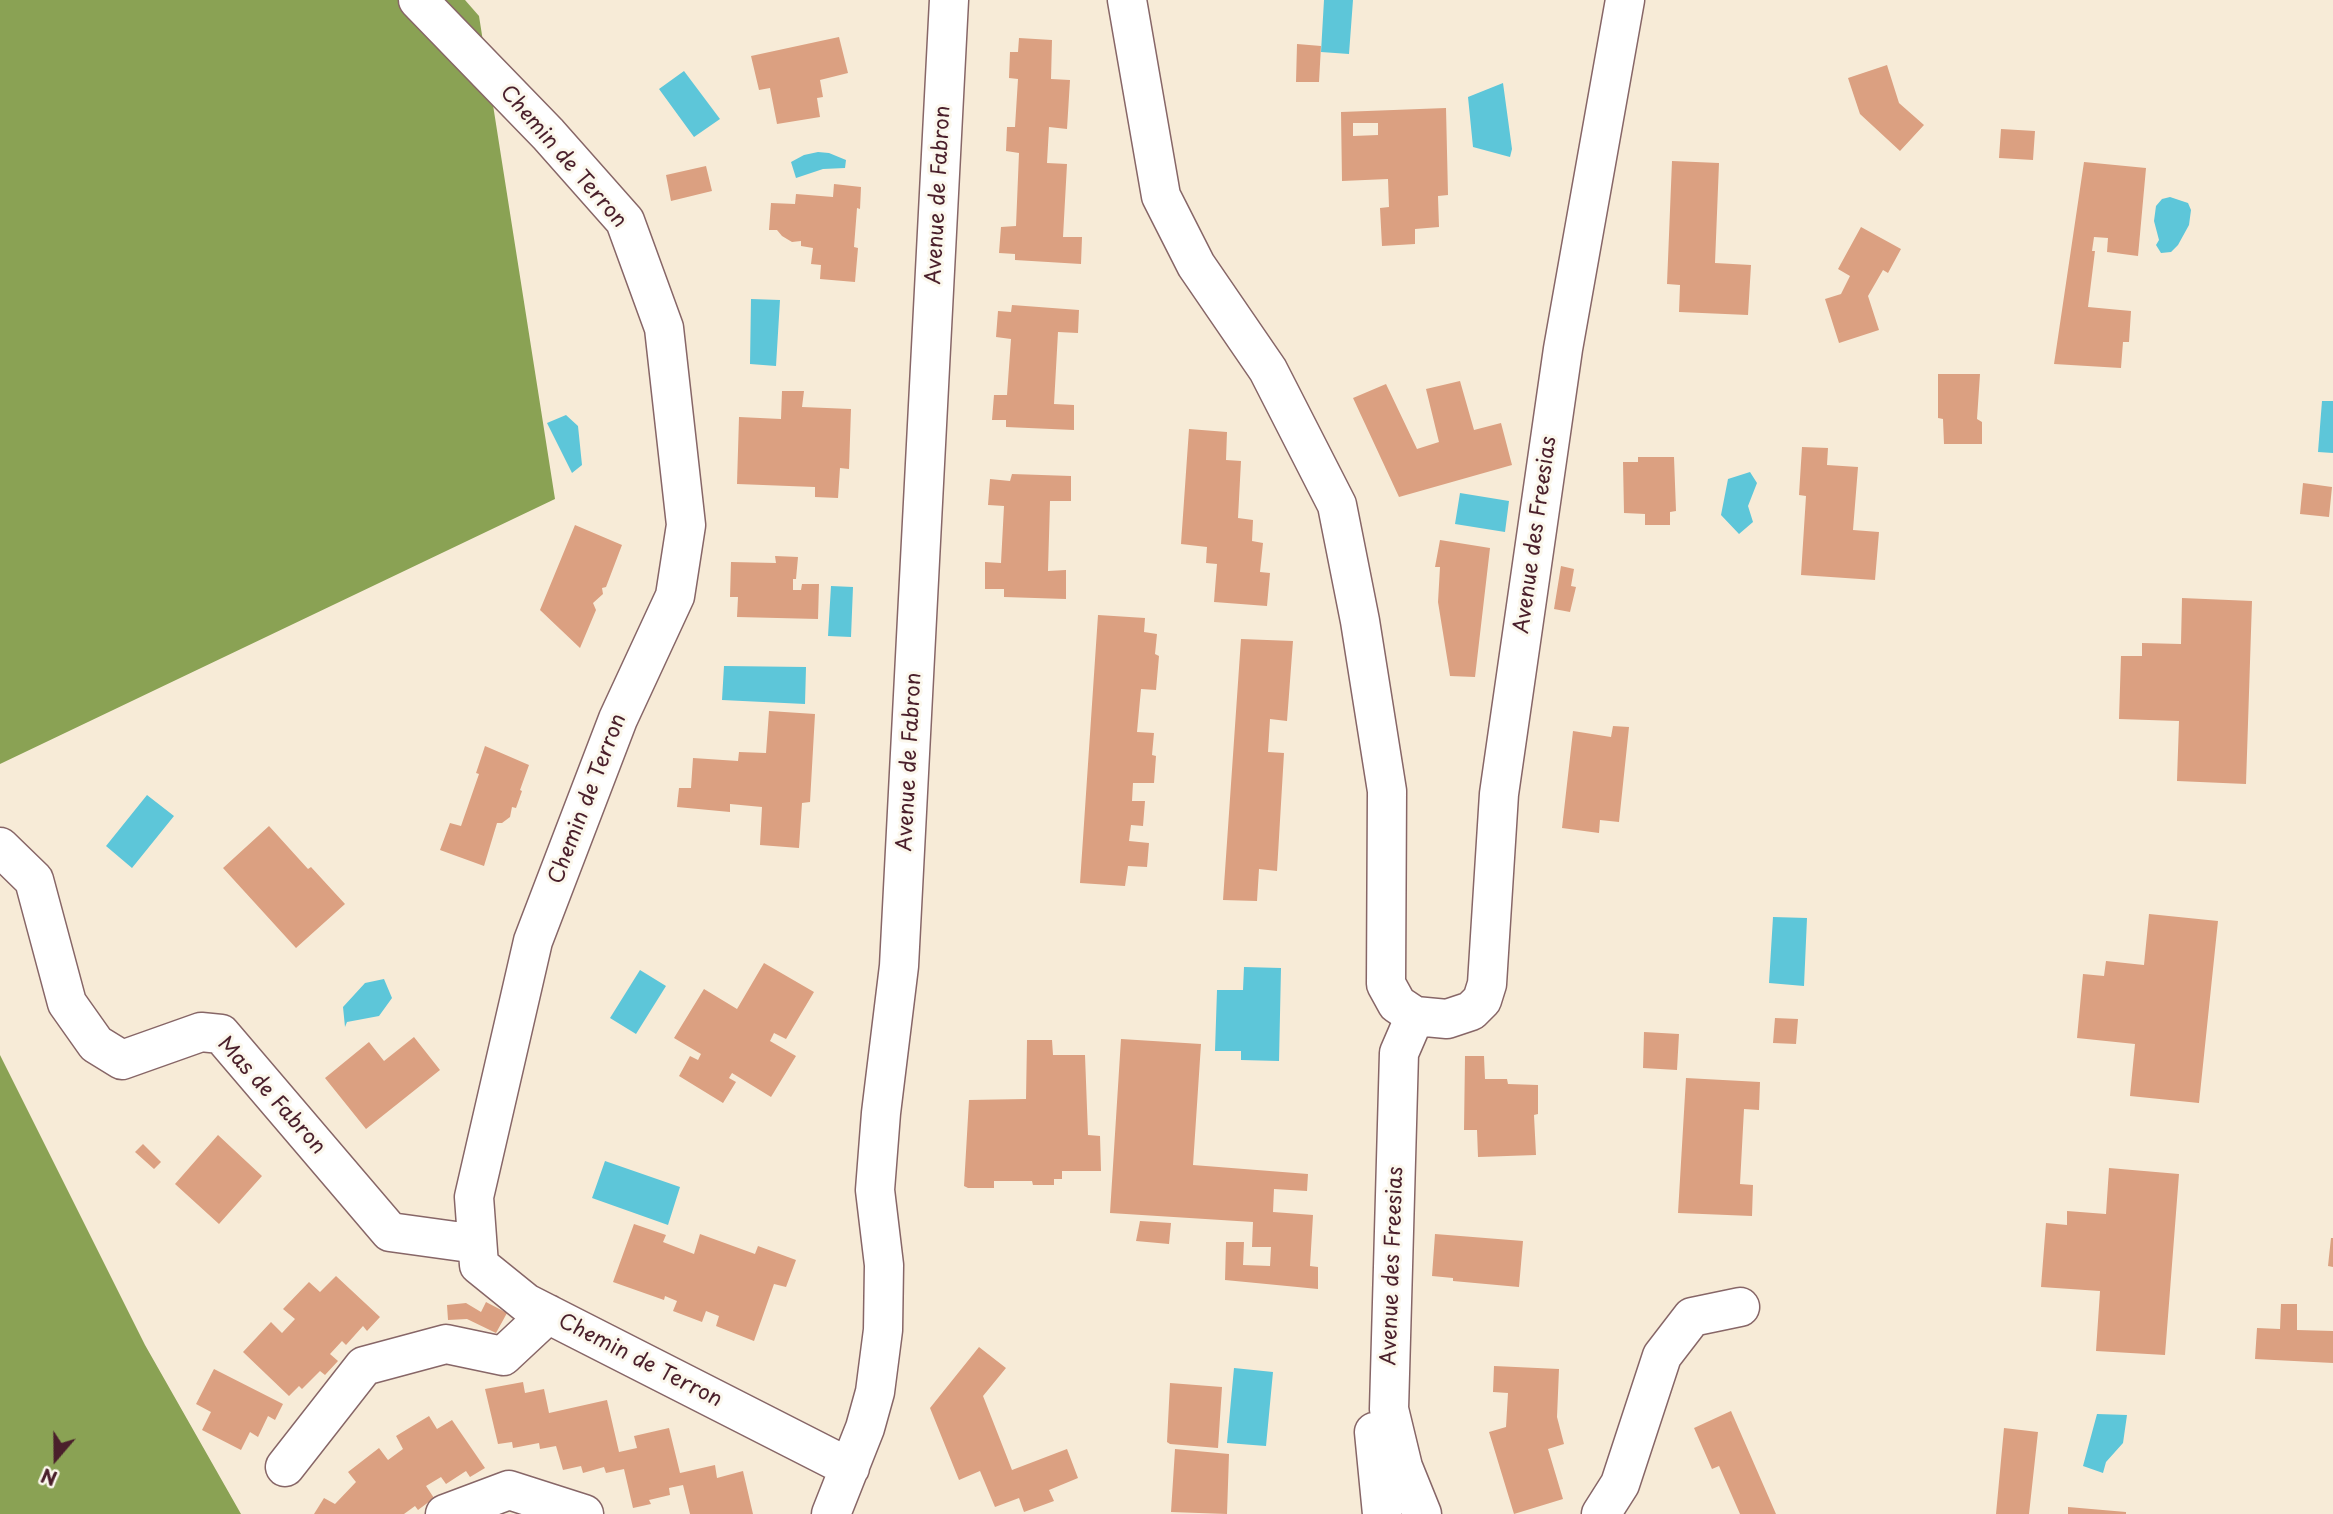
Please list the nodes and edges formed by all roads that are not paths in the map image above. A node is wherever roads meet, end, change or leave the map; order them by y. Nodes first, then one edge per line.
1 (418, 0) edge
2 (949, 0) edge
3 (1127, 0) edge
4 (1625, 0) edge
5 (0, 847) edge
6 (1415, 1016) junction
7 (1399, 1053) junction
8 (477, 1244) junction
9 (1740, 1307) dead end
10 (548, 1314) junction
11 (285, 1466) dead end
12 (850, 1468) junction
13 (445, 1514) edge
14 (584, 1514) edge
15 (831, 1514) edge
16 (1382, 1514) edge
17 (1422, 1514) edge
18 (1601, 1514) edge

1 - 8 street, Chemin de Terron
2 - 12 street, Avenue de Fabron
3 - 6 street
4 - 6 street, Avenue des Freesias
5 - 8 street, Mas de Fabron
6 - 7 street, Avenue des Freesias
7 - 16 street
7 - 17 street, Avenue des Freesias
8 - 10 street, Chemin de Terron
9 - 18 street
10 - 11 street
10 - 12 street, Chemin de Terron
12 - 15 street, Avenue de Fabron
13 - 14 street

